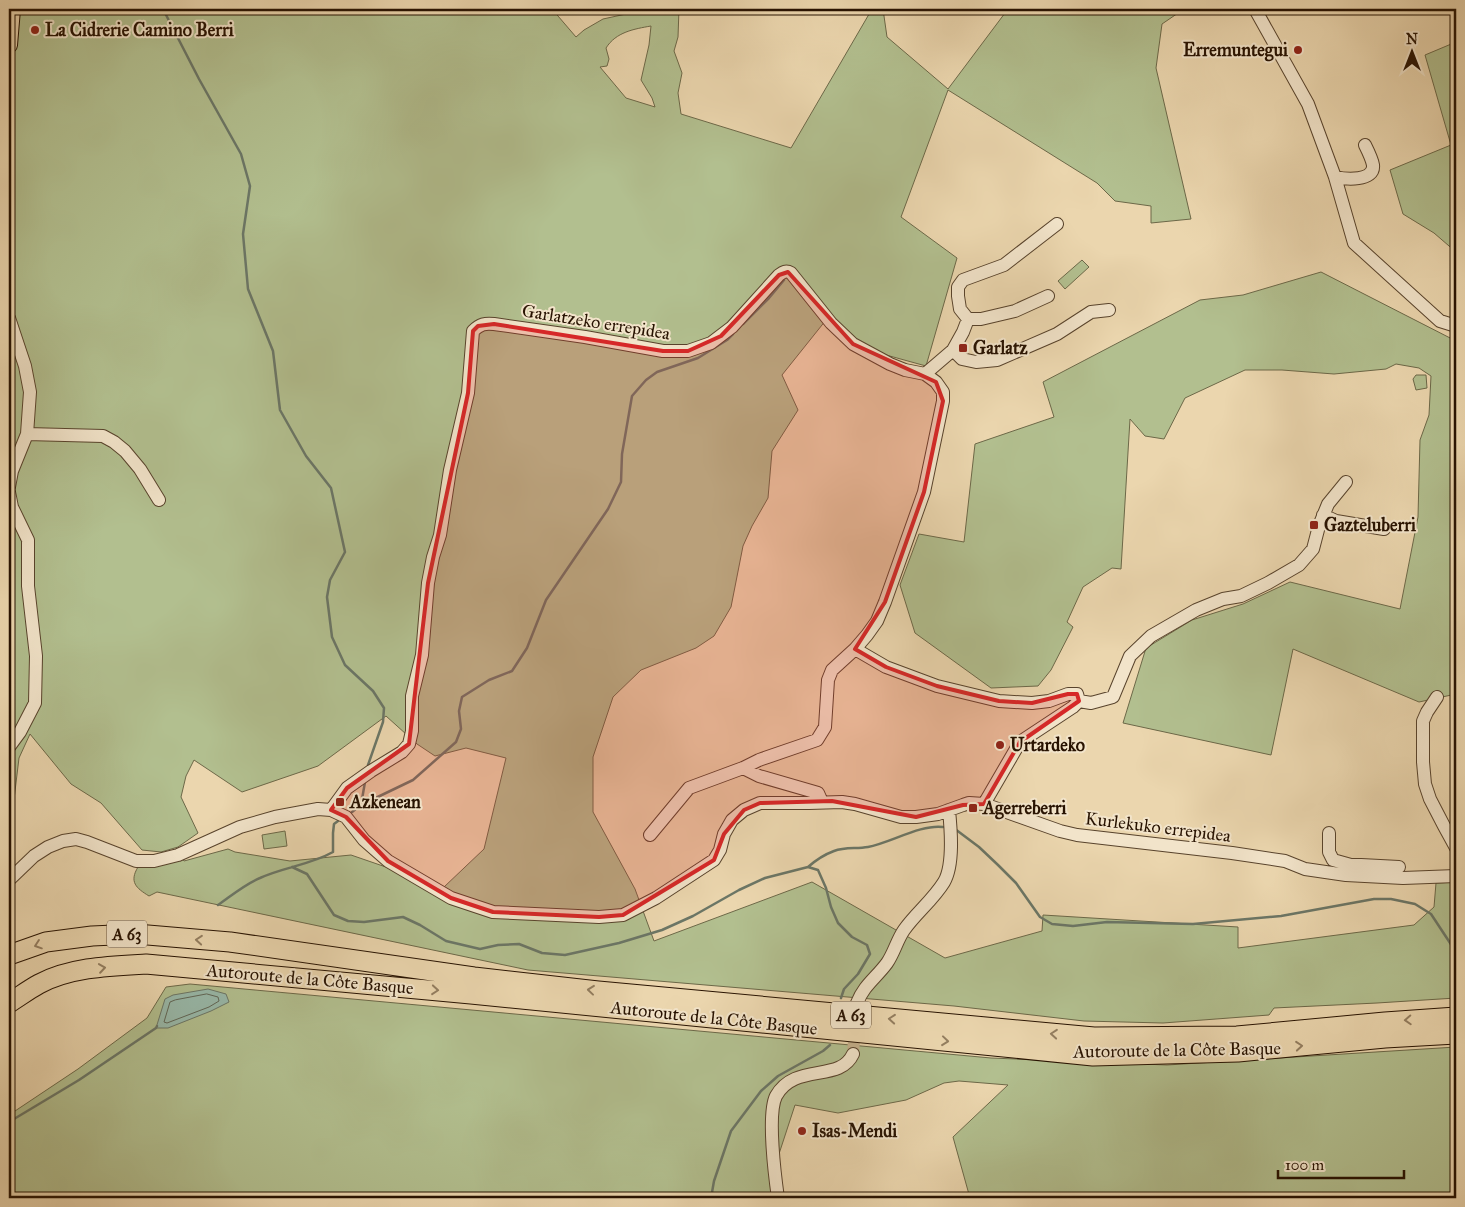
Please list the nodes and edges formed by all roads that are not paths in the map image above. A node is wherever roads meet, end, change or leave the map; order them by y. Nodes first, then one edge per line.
1 (12, 9) edge
2 (1255, 9) edge
3 (9, 45) edge
4 (1365, 145) dead end
5 (1335, 177) junction
6 (1056, 224) dead end
7 (1048, 296) dead end
8 (1109, 310) dead end
9 (9, 318) edge
10 (968, 319) junction
11 (1456, 326) edge
12 (953, 350) junction
13 (925, 374) junction
14 (27, 434) junction
15 (1346, 482) dead end
16 (9, 487) edge
17 (9, 492) edge
18 (159, 500) dead end
19 (1323, 515) junction
20 (1384, 529) dead end
21 (855, 649) junction
22 (1437, 697) dead end
23 (1079, 700) junction
24 (9, 747) edge
25 (743, 768) junction
26 (822, 802) junction
27 (984, 804) junction
28 (331, 810) junction
29 (949, 810) junction
30 (1329, 833) dead end
31 (650, 835) dead end
32 (1456, 848) edge
33 (1399, 866) dead end
34 (1361, 870) junction
35 (1456, 876) edge
36 (9, 880) edge
37 (9, 955) edge
38 (857, 1002) dead end
39 (9, 1003) edge
40 (1456, 1018) edge
41 (1456, 1034) edge
42 (853, 1054) dead end
43 (778, 1198) edge

1 - 3 main road
2 - 5 street
4 - 5 street
5 - 11 street
6 - 10 street
7 - 10 street
8 - 12 street
9 - 14 street
10 - 12 street
12 - 13 street
13 - 21 street
13 - 28 street, Garlatzeko errepidea
14 - 16 street
14 - 18 street
15 - 19 street
17 - 24 street
19 - 20 street
19 - 23 street
21 - 23 street
21 - 25 street
22 - 32 street
23 - 27 street
25 - 26 street
25 - 31 street
26 - 28 street, Kurlekuko errepidea
26 - 29 street, Kurlekuko errepidea
27 - 29 street, Kurlekuko errepidea
27 - 34 street, Kurlekuko errepidea
28 - 36 street
29 - 38 street
30 - 34 street
33 - 34 street
34 - 35 street, Kurlekuko errepidea
40 -> 37 highway, Autoroute de la Côte Basque / A 63
39 -> 41 highway, Autoroute de la Côte Basque / A 63
42 - 43 street

